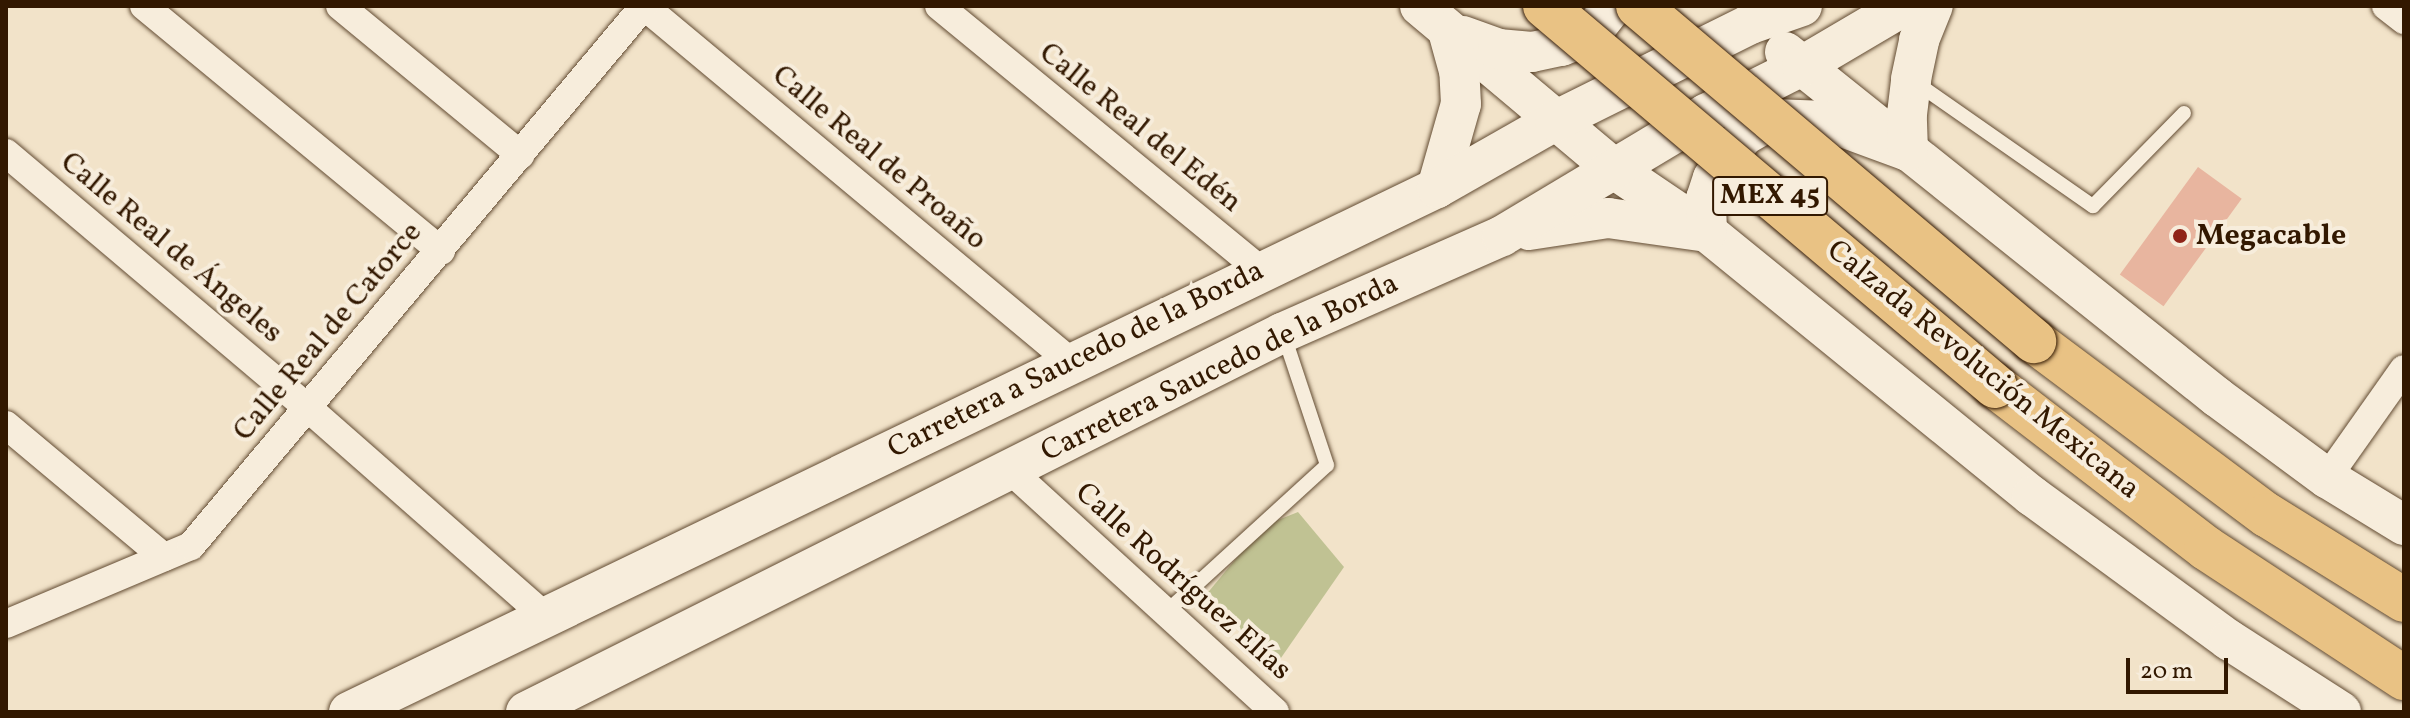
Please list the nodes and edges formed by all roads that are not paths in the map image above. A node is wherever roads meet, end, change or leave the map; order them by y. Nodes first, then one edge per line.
1 (144, 6) edge
2 (340, 6) edge
3 (644, 6) edge
4 (939, 6) edge
5 (1545, 6) edge
6 (1613, 6) edge
7 (1638, 6) edge
8 (1802, 6) edge
9 (1904, 6) edge
10 (1933, 6) edge
11 (2386, 6) edge
12 (1740, 15) edge
13 (1434, 18) edge
14 (2404, 20) edge
15 (1802, 66) junction
16 (1911, 79) junction
17 (2184, 113) dead end
18 (1555, 121) junction
19 (1908, 151) junction
20 (6, 153) edge
21 (521, 155) junction
22 (1614, 169) junction
23 (1437, 188) junction
24 (1707, 232) junction
25 (1502, 236) junction
26 (441, 251) junction
27 (1262, 271) junction
28 (1282, 333) junction
29 (1071, 362) junction
30 (2404, 369) edge
31 (308, 408) junction
32 (6, 425) edge
33 (1009, 469) junction
34 (2327, 478) junction
35 (2404, 525) edge
36 (164, 557) junction
37 (2404, 600) edge
38 (1165, 613) junction
39 (544, 615) junction
40 (6, 624) edge
41 (2404, 678) edge
42 (1264, 709) edge
43 (349, 712) edge
44 (526, 712) edge
45 (2341, 712) edge

1 - 26 street
2 - 21 street
3 - 21 street, Calle Real de Catorce
3 - 29 street, Calle Real de Proaño
4 - 27 street, Calle Real del Edén
5 - 41 main road, Calzada Revolución Mexicana / MEX 45, bridge
6 - 13 street
7 - 37 main road, Calzada Revolución Mexicana / MEX 45, bridge
8 - 12 street, Carretera a Saucedo de la Borda
9 - 15 street, Carretera Saucedo de la Borda
10 - 16 street
11 - 14 street
12 - 15 street
12 - 18 street, Carretera a Saucedo de la Borda
13 - 18 street
13 - 23 street
15 - 19 street
15 - 22 street, Carretera Saucedo de la Borda
16 - 17 lane
16 - 19 street
18 - 22 street
18 - 23 street, Carretera a Saucedo de la Borda
19 - 24 street
19 - 34 street
20 - 31 street, Calle Real de Ángeles
21 - 26 street, Calle Real de Catorce
22 - 24 street
22 - 25 street, Carretera Saucedo de la Borda
23 - 27 street, Carretera a Saucedo de la Borda
24 - 25 street
24 - 45 street
25 - 28 street, Carretera Saucedo de la Borda
26 - 31 street, Calle Real de Catorce
27 - 29 street, Carretera a Saucedo de la Borda
28 - 33 street, Carretera Saucedo de la Borda
28 - 38 lane
29 - 39 street, Carretera a Saucedo de la Borda
30 - 34 street
31 - 36 street, Calle Real de Catorce
31 - 39 street, Calle Real de Ángeles
32 - 36 street
33 - 38 street, Calle Rodríguez Elías
33 - 44 street, Carretera Saucedo de la Borda
34 - 35 street
36 - 40 street, Calle Real de Catorce
38 - 42 street, Calle Rodríguez Elías
39 - 43 street, Carretera a Saucedo de la Borda

